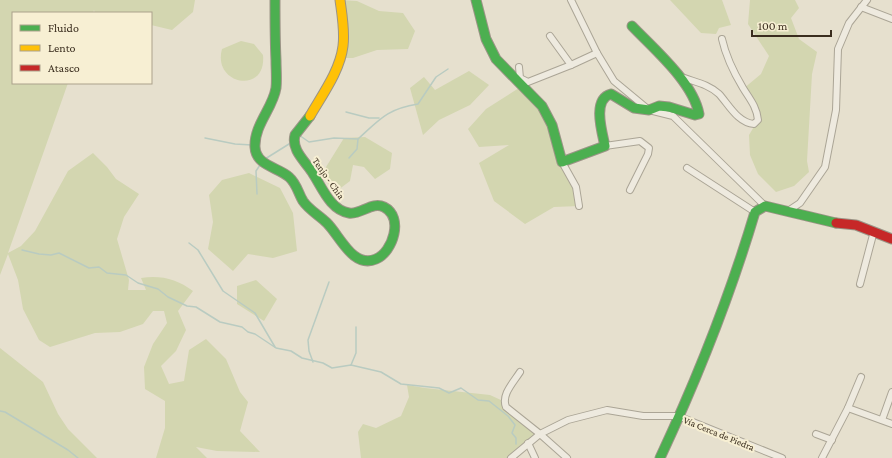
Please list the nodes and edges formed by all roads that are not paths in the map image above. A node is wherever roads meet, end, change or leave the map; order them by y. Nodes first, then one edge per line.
1 (275, 0) edge
2 (340, 0) edge
3 (476, 0) edge
4 (571, 0) edge
5 (867, 0) edge
6 (861, 7) junction
7 (892, 19) edge
8 (632, 26) dead end
9 (550, 36) dead end
10 (722, 39) dead end
11 (597, 53) junction
12 (571, 65) junction
13 (518, 67) dead end
14 (675, 74) junction
15 (649, 110) junction
16 (605, 146) junction
17 (562, 162) junction
18 (687, 168) dead end
19 (630, 190) dead end
20 (800, 203) junction
21 (579, 206) dead end
22 (765, 206) junction
23 (788, 211) junction
24 (755, 212) junction
25 (799, 214) junction
26 (874, 231) junction
27 (892, 239) edge
28 (860, 284) dead end
29 (520, 372) dead end
30 (861, 377) dead end
31 (892, 392) edge
32 (848, 408) junction
33 (678, 416) junction
34 (882, 420) junction
35 (892, 424) edge
36 (540, 434) junction
37 (816, 434) dead end
38 (832, 440) junction
39 (528, 443) junction
40 (766, 455) edge
41 (511, 458) edge
42 (535, 458) edge
43 (567, 458) edge
44 (660, 458) edge
45 (782, 458) edge
46 (822, 458) edge

1 - 2 street, Tenjo - Chia
3 - 17 street
4 - 11 street
5 - 6 street
6 - 7 street
6 - 20 street
8 - 14 street
9 - 12 street
10 - 14 street
11 - 12 street
11 - 15 street
12 - 13 street
14 - 15 street
15 - 16 street
15 - 22 street
16 - 17 street
16 - 19 street
17 - 21 street
18 - 24 street
20 - 23 street
20 - 25 street
22 - 23 street
22 - 24 street
23 - 25 street
24 - 33 street
25 - 26 street
26 - 27 street
26 - 28 street
29 - 36 street
30 - 32 street
31 - 34 street
32 - 34 street
32 - 38 street
33 - 36 street
33 - 40 street, Vía Cerca de Piedra
33 - 44 street
34 - 35 street
36 - 39 street
36 - 43 street
37 - 38 street
38 - 46 street
39 - 41 street
39 - 42 street
40 - 45 street, Vía Cerca de Piedra

